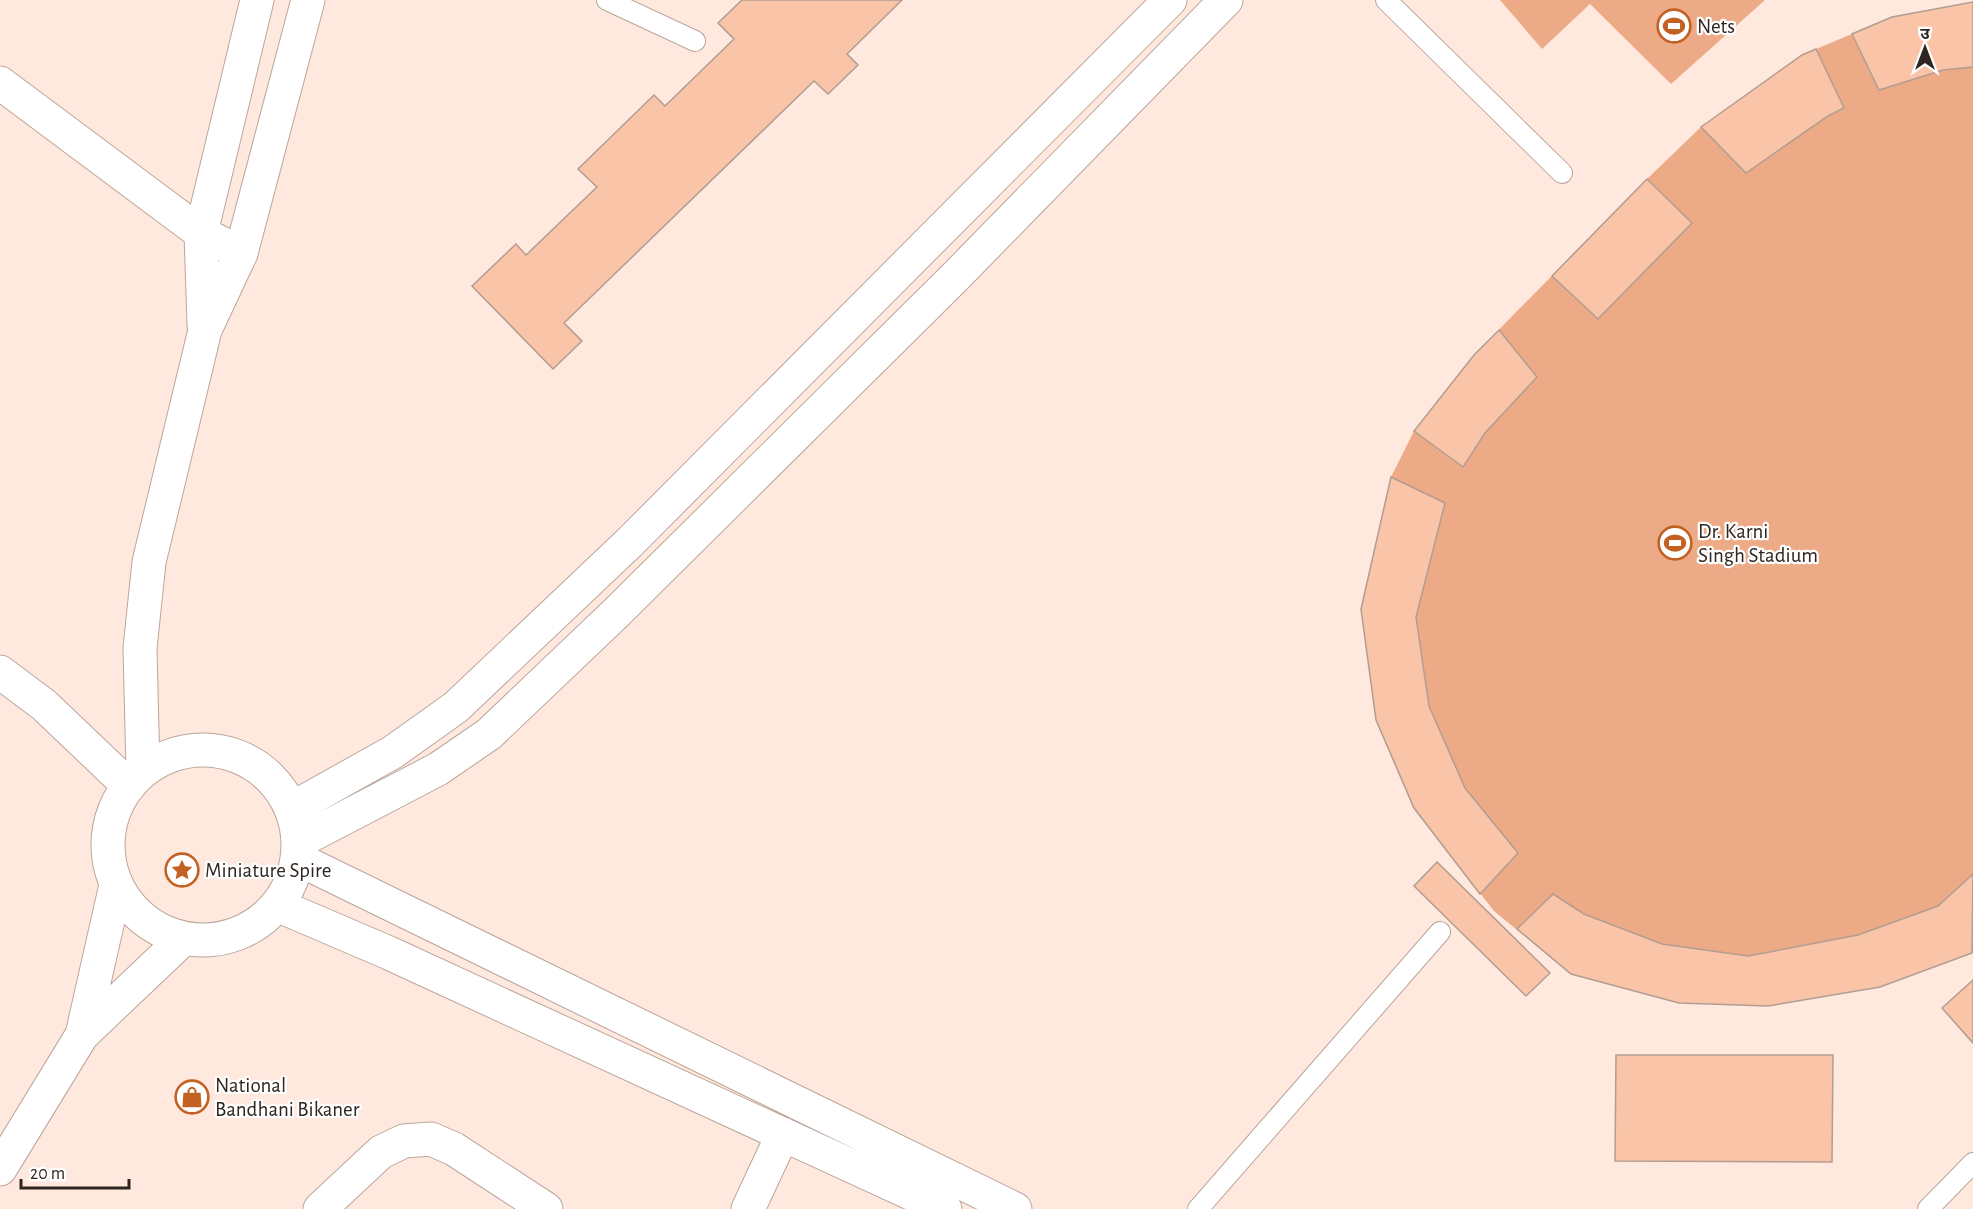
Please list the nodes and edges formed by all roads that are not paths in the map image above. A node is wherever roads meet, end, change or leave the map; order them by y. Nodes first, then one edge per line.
1 (257, 0) edge
2 (308, 0) edge
3 (607, 0) edge
4 (1170, 0) edge
5 (1226, 0) edge
6 (1386, 0) edge
7 (695, 41) dead end
8 (0, 83) edge
9 (1562, 173) dead end
10 (201, 233) junction
11 (241, 253) junction
12 (205, 330) junction
13 (0, 672) edge
14 (136, 779) junction
15 (291, 808) junction
16 (298, 851) junction
17 (116, 885) junction
18 (277, 906) junction
19 (1440, 932) dead end
20 (184, 938) junction
21 (82, 1035) junction
22 (783, 1134) junction
23 (1973, 1163) edge
24 (0, 1169) edge
25 (320, 1209) edge
26 (546, 1209) edge
27 (748, 1209) edge
28 (945, 1209) edge
29 (1015, 1209) edge
30 (1198, 1209) edge
31 (1928, 1209) edge

1 - 10 street
2 - 11 street
3 - 7 lane
4 - 15 street
5 - 16 street
6 - 9 lane
8 - 10 street
10 - 11 street
10 - 12 street
11 - 12 street
12 - 14 street
13 - 14 street
14 - 15 street
14 - 17 street
15 - 16 street
16 - 18 street
16 - 29 street
17 - 20 street
17 - 21 street
18 - 20 street
18 - 22 street
19 - 30 lane
20 - 21 street
21 - 24 street
22 - 27 street
22 - 28 street
23 - 31 lane
25 - 26 street

